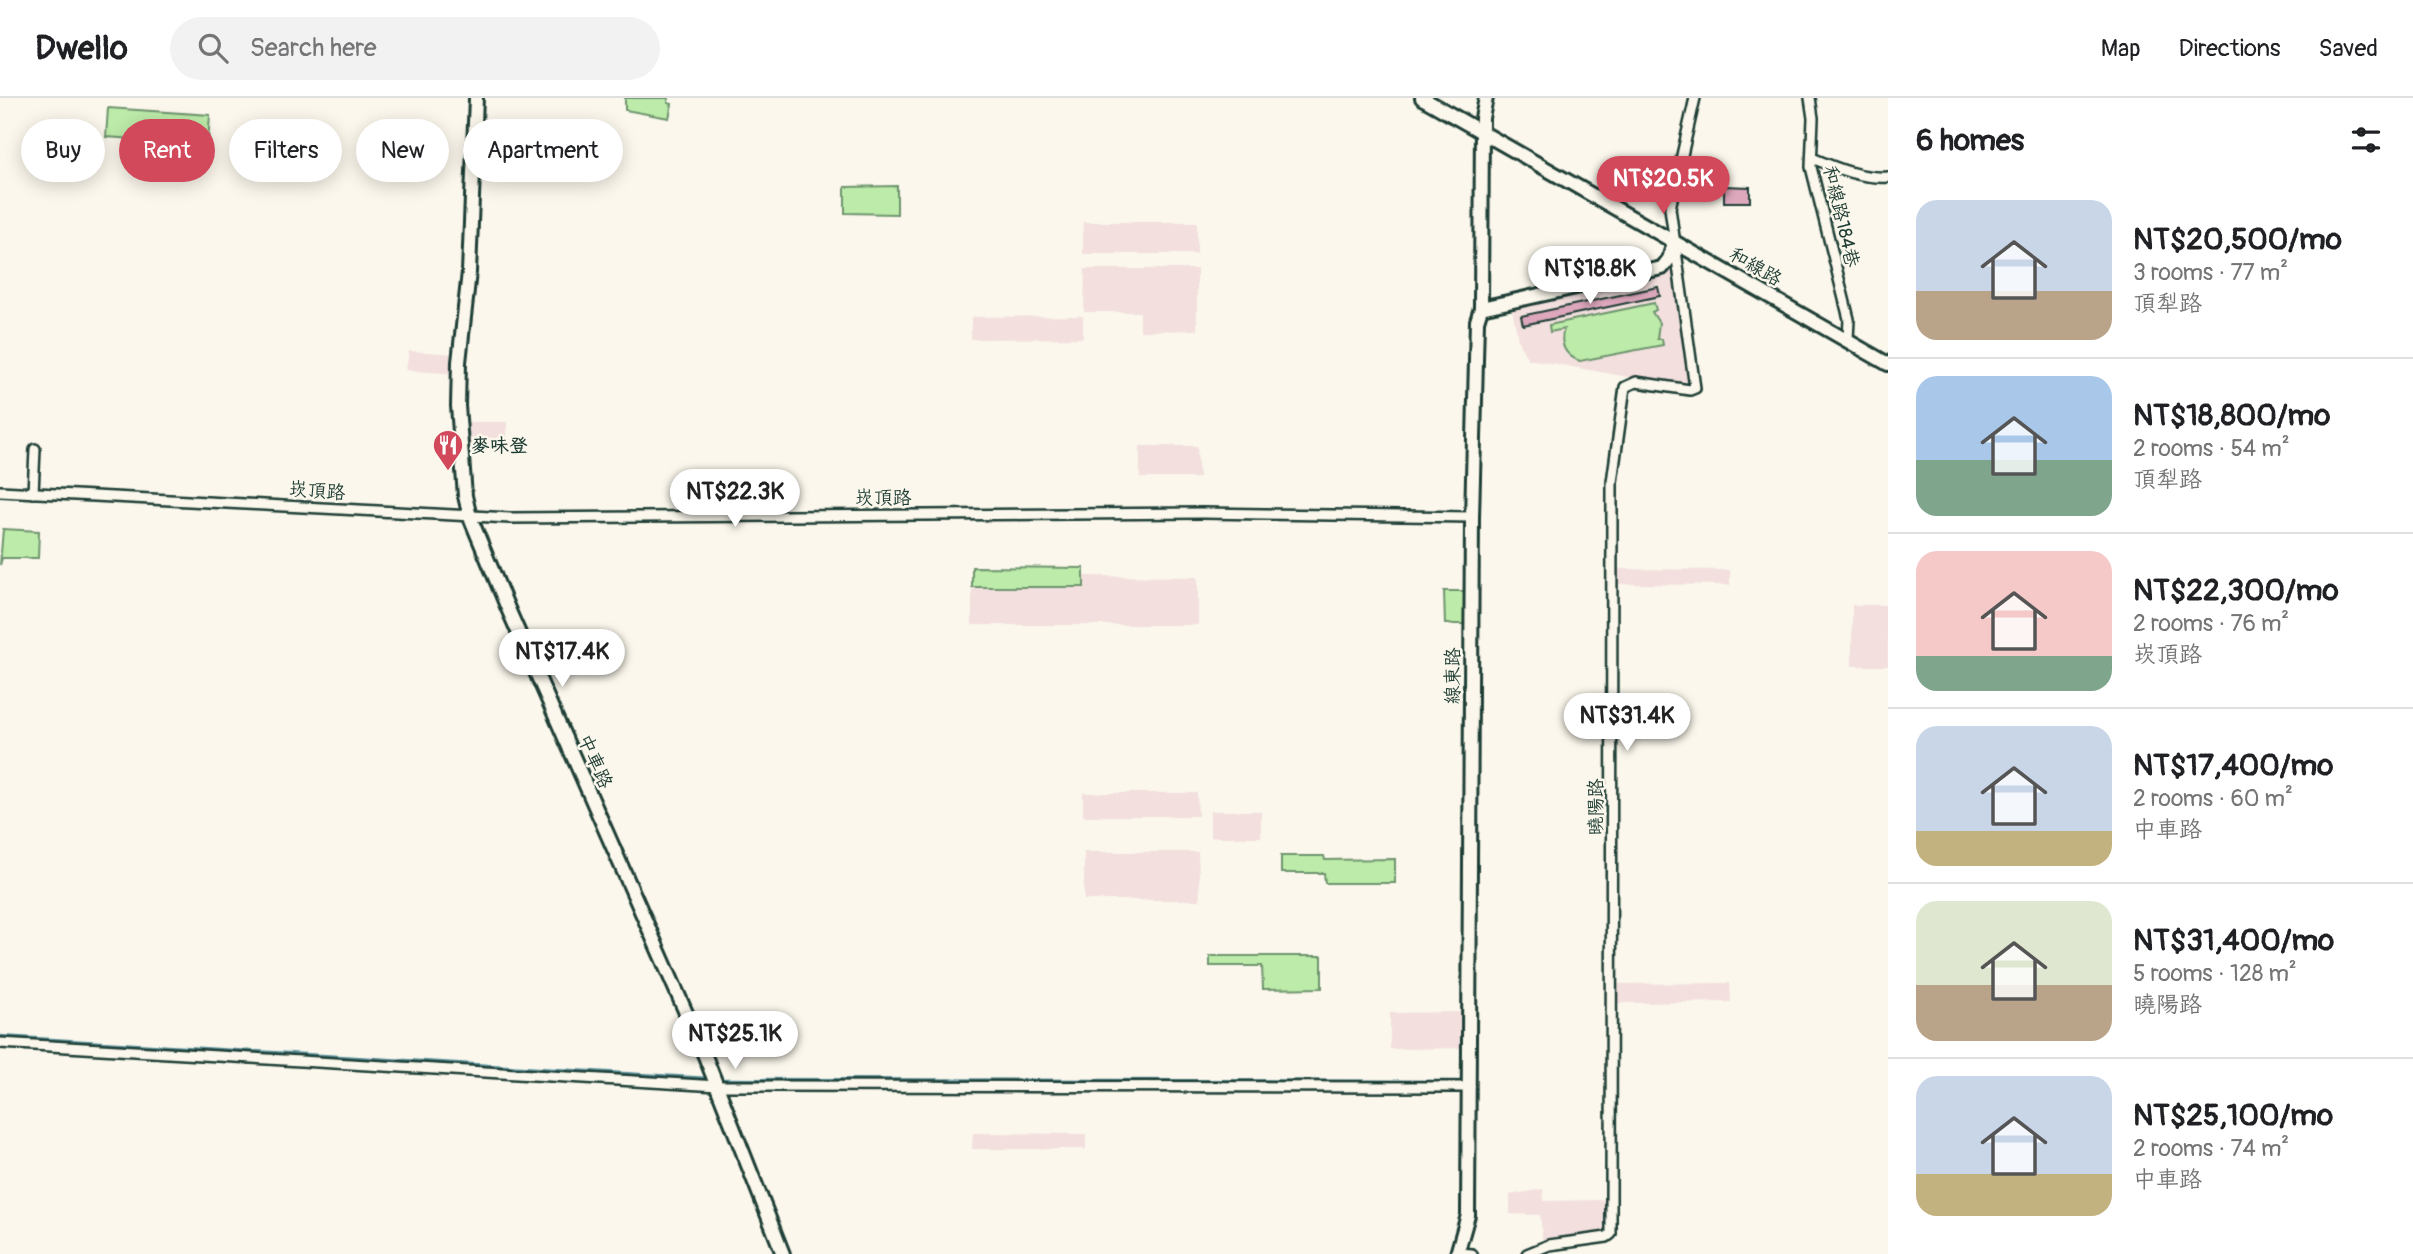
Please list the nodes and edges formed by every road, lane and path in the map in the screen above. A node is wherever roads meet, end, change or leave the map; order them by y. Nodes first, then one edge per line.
1 (476, 98) edge
2 (1422, 98) edge
3 (1486, 98) edge
4 (1695, 98) edge
5 (1810, 98) edge
6 (1482, 132) junction
7 (1812, 158) junction
8 (1888, 177) edge
9 (1674, 243) junction
10 (1481, 309) junction
11 (1848, 340) junction
12 (1888, 364) edge
13 (35, 449) dead end
14 (0, 491) edge
15 (33, 493) junction
16 (470, 517) junction
17 (1472, 517) junction
18 (0, 1043) edge
19 (718, 1086) junction
20 (1470, 1087) junction
21 (1457, 1253) edge
22 (783, 1254) edge
23 (1472, 1254) edge
24 (1527, 1254) edge

1 - 16 street, 中車路
2 - 6 street, 和線路
3 - 6 street, 線東路
4 - 9 street
5 - 7 street, 和線路184巷
6 - 9 street, 和線路
6 - 10 street, 線東路
7 - 8 street
7 - 11 street, 和線路184巷
9 - 10 street
9 - 11 street, 和線路
9 - 24 street, 曉陽路
10 - 17 street, 線東路
11 - 12 street, 和線路
13 - 15 street
14 - 15 street, 崁頂路
15 - 16 street, 崁頂路
16 - 17 street, 崁頂路
16 - 19 street, 中車路
17 - 20 street, 線東路
18 - 19 street
19 - 20 street
19 - 22 street, 中車路
20 - 21 street, 線東路
21 - 23 street

